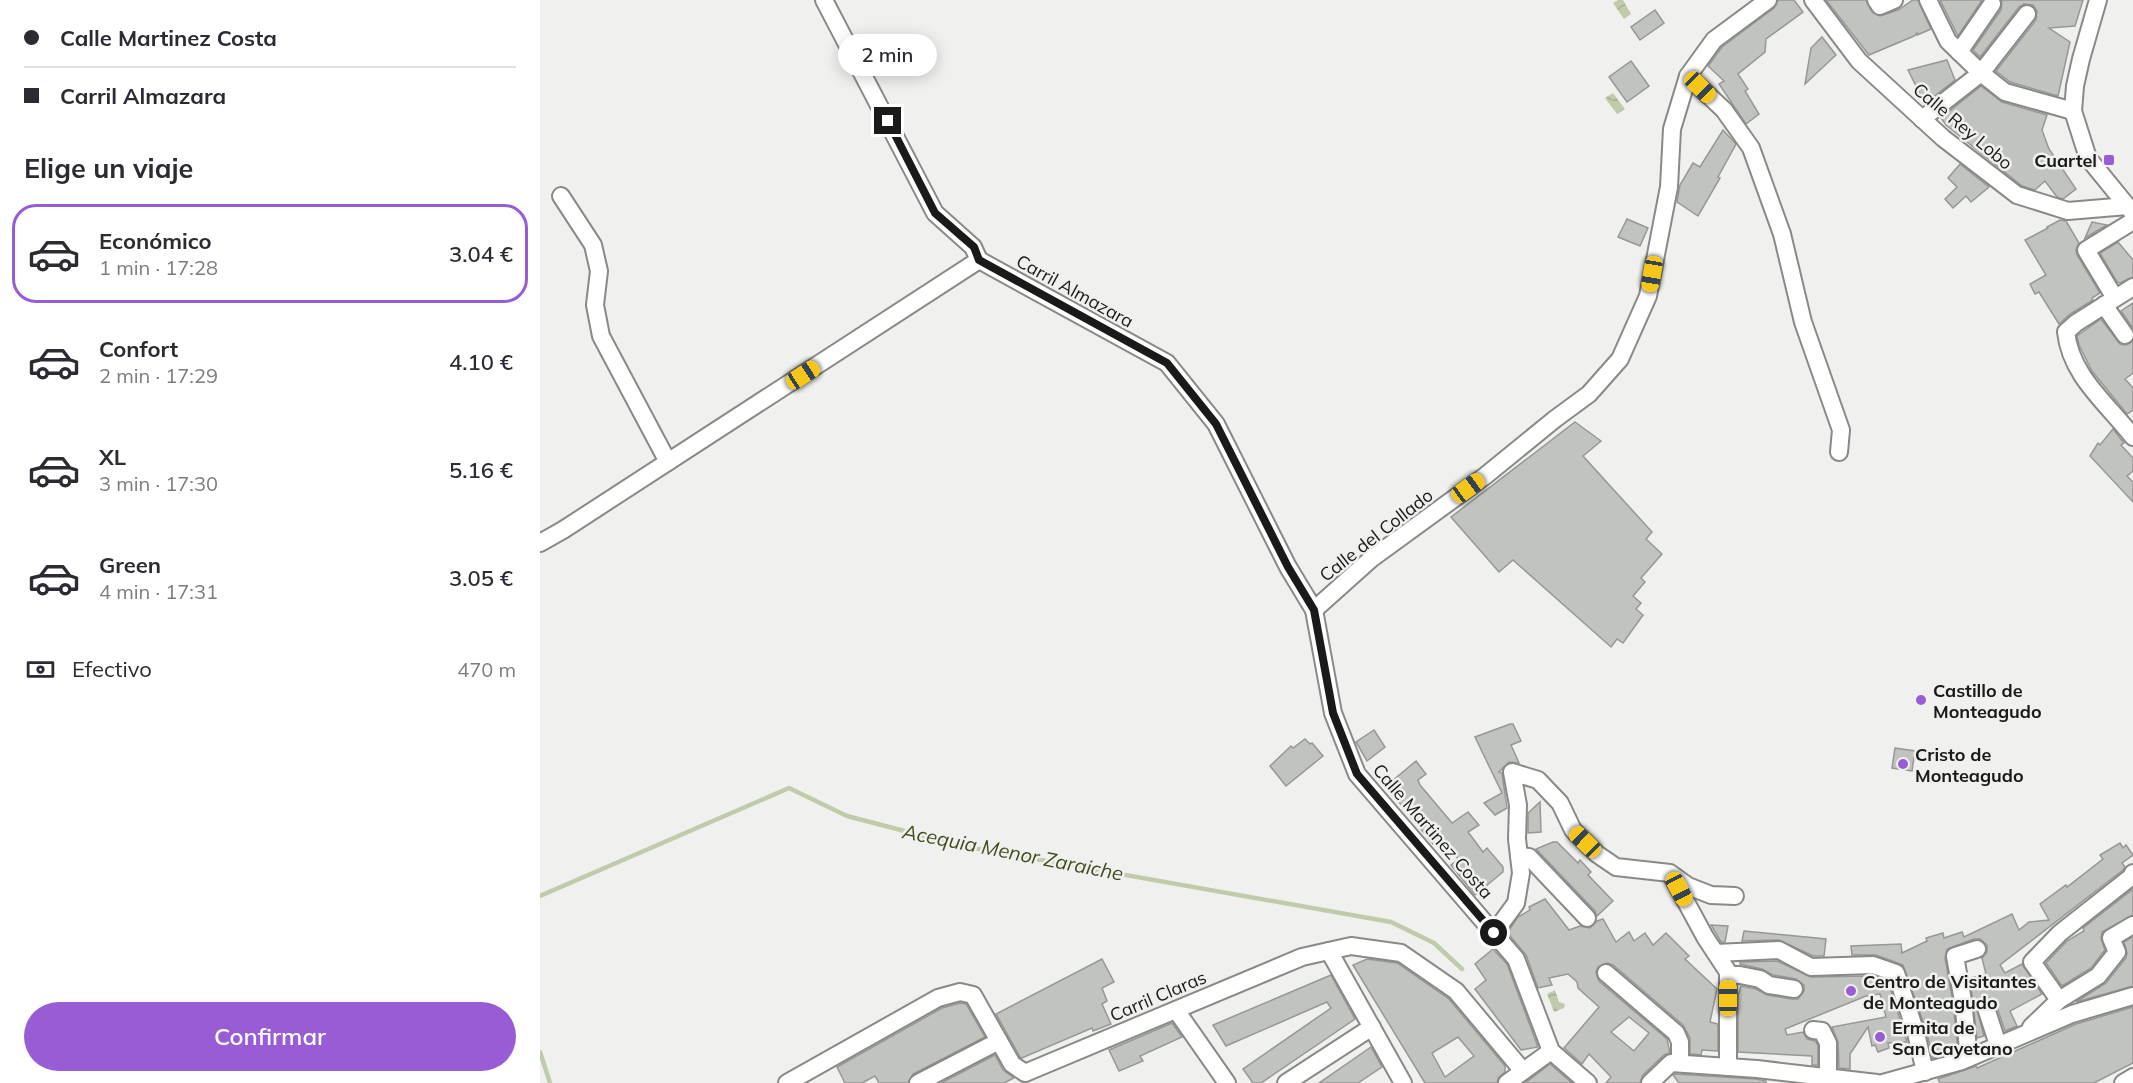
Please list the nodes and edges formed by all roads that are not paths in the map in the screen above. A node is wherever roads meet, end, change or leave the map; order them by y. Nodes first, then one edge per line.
1 (824, 0) edge
2 (1768, 0) edge
3 (1813, 0) edge
4 (1876, 0) edge
5 (1894, 0) edge
6 (1928, 0) edge
7 (2098, 0) edge
8 (1992, 4) dead end
9 (2027, 14) dead end
10 (1959, 52) junction
11 (1981, 73) junction
12 (1688, 76) junction
13 (2073, 111) junction
14 (1922, 119) junction
15 (561, 196) dead end
16 (2131, 214) edge
17 (979, 260) junction
18 (2133, 287) edge
19 (2110, 302) junction
20 (2125, 335) dead end
21 (2133, 437) edge
22 (1839, 452) dead end
23 (668, 462) junction
24 (540, 543) edge
25 (1314, 610) junction
26 (1519, 856) junction
27 (1670, 873) junction
28 (2133, 873) edge
29 (1735, 896) dead end
30 (1587, 918) dead end
31 (2133, 925) edge
32 (1494, 933) junction
33 (1977, 950) dead end
34 (1329, 951) junction
35 (1716, 953) junction
36 (1606, 973) dead end
37 (1728, 975) junction
38 (1794, 989) dead end
39 (2133, 996) edge
40 (2059, 1000) junction
41 (1986, 1008) dead end
42 (1176, 1010) junction
43 (1372, 1027) junction
44 (1813, 1030) dead end
45 (2021, 1035) junction
46 (999, 1041) junction
47 (1998, 1045) junction
48 (1551, 1051) junction
49 (1969, 1058) junction
50 (1680, 1063) junction
51 (1728, 1067) junction
52 (1523, 1071) junction
53 (1925, 1072) junction
54 (1828, 1077) junction
55 (2133, 1077) edge
56 (787, 1083) edge
57 (918, 1083) edge
58 (1227, 1083) edge
59 (1286, 1083) edge
60 (1403, 1083) edge
61 (1507, 1083) edge
62 (1588, 1083) edge
63 (1650, 1083) edge
64 (1877, 1083) edge
65 (1883, 1083) edge
66 (2123, 1083) edge

1 - 17 street, Carril Almazara
2 - 12 street, Calle del Collado
3 - 14 street, Calle Rey Lobo
4 - 5 street
6 - 10 street
7 - 13 street
8 - 10 street
9 - 11 street
10 - 11 street
11 - 13 street
11 - 14 street
12 - 22 street
12 - 25 street, Calle del Collado
13 - 16 street
14 - 16 street, Calle Rey Lobo
15 - 23 street
16 - 19 street
17 - 23 street
17 - 25 street, Carril Almazara
18 - 19 street
19 - 20 street
19 - 21 street
23 - 24 street
25 - 32 street, Calle Martinez Costa
26 - 27 street
26 - 30 street
26 - 32 street
27 - 29 street
27 - 35 street
28 - 40 street
31 - 40 street
32 - 48 street, Calle Martinez Costa
33 - 49 street
34 - 42 street, Carril Claras
34 - 43 street
34 - 52 street, Carril Claras
35 - 37 street
35 - 53 street
36 - 50 street
37 - 38 street
37 - 51 street
39 - 45 street
40 - 45 street
41 - 47 street
42 - 46 street, Carril Claras
42 - 58 street
43 - 59 street
43 - 60 street
44 - 54 street
45 - 47 street
46 - 56 street, Carril Claras
46 - 57 street
47 - 49 street
48 - 52 street
48 - 62 street, Calle Martinez Costa
49 - 53 street
50 - 51 street
50 - 63 street
51 - 54 street
52 - 61 street
53 - 65 street
54 - 64 street
55 - 66 street

